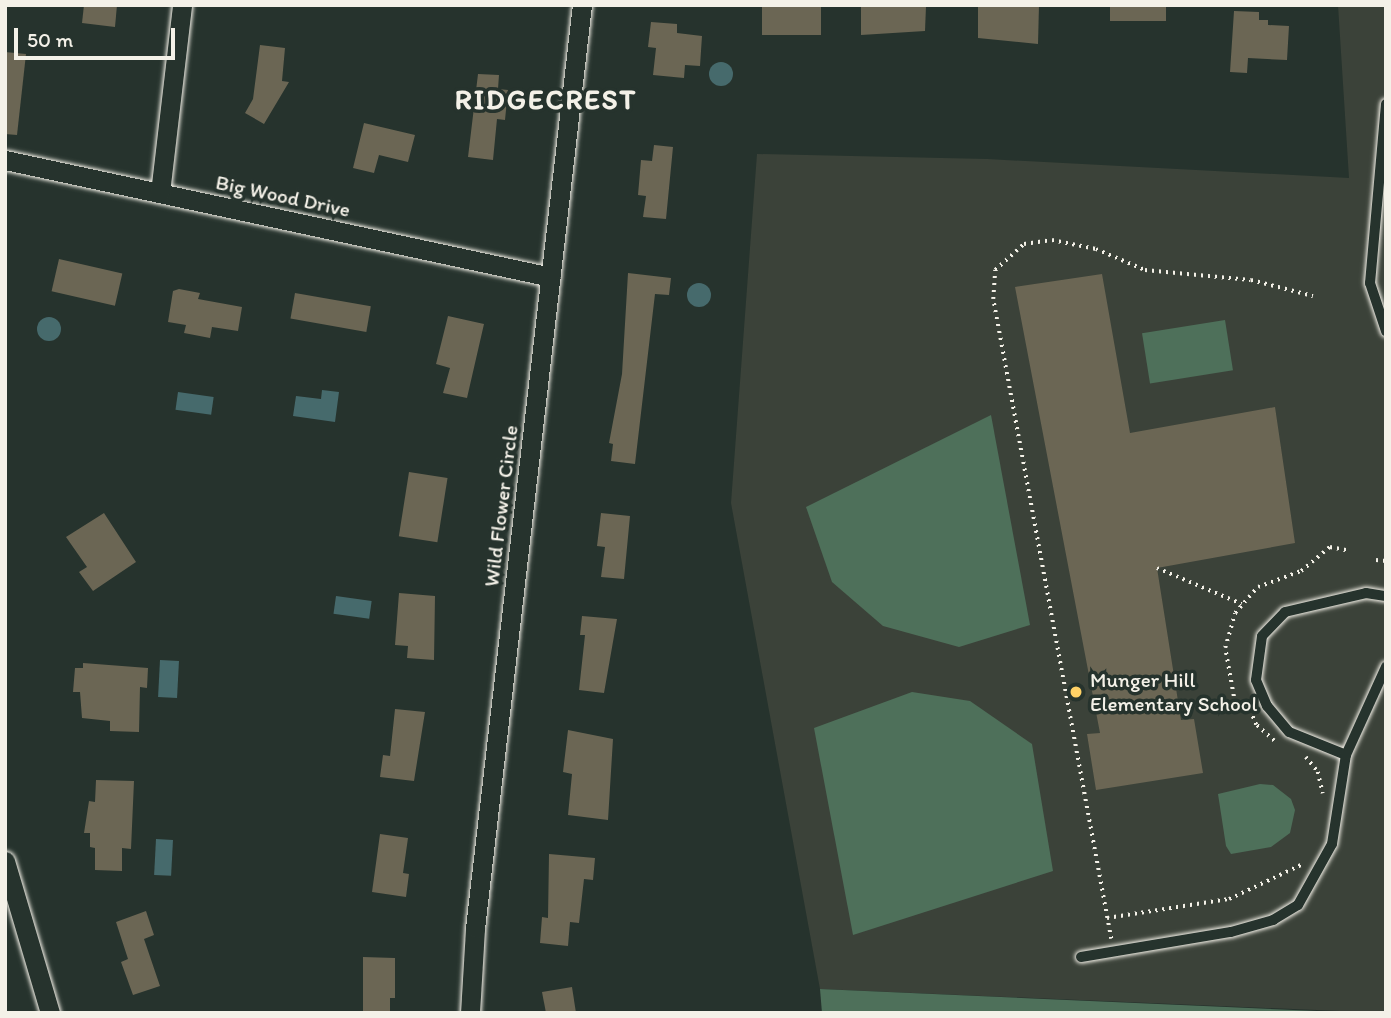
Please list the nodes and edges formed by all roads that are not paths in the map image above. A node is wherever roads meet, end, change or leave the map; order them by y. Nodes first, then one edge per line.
1 (183, 5) edge
2 (582, 5) edge
3 (1386, 104) edge
4 (5, 160) edge
5 (160, 193) junction
6 (551, 277) junction
7 (1386, 331) edge
8 (1386, 596) edge
9 (1386, 667) edge
10 (1346, 755) junction
11 (5, 861) edge
12 (1081, 957) dead end
13 (50, 1013) edge
14 (470, 1013) edge

1 - 5 street
2 - 6 street, Wild Flower Circle
3 - 7 lane
4 - 5 street, Big Wood Drive
5 - 6 street, Big Wood Drive
6 - 14 street, Wild Flower Circle
8 - 10 lane
9 - 10 lane
10 - 12 lane
11 - 13 street

